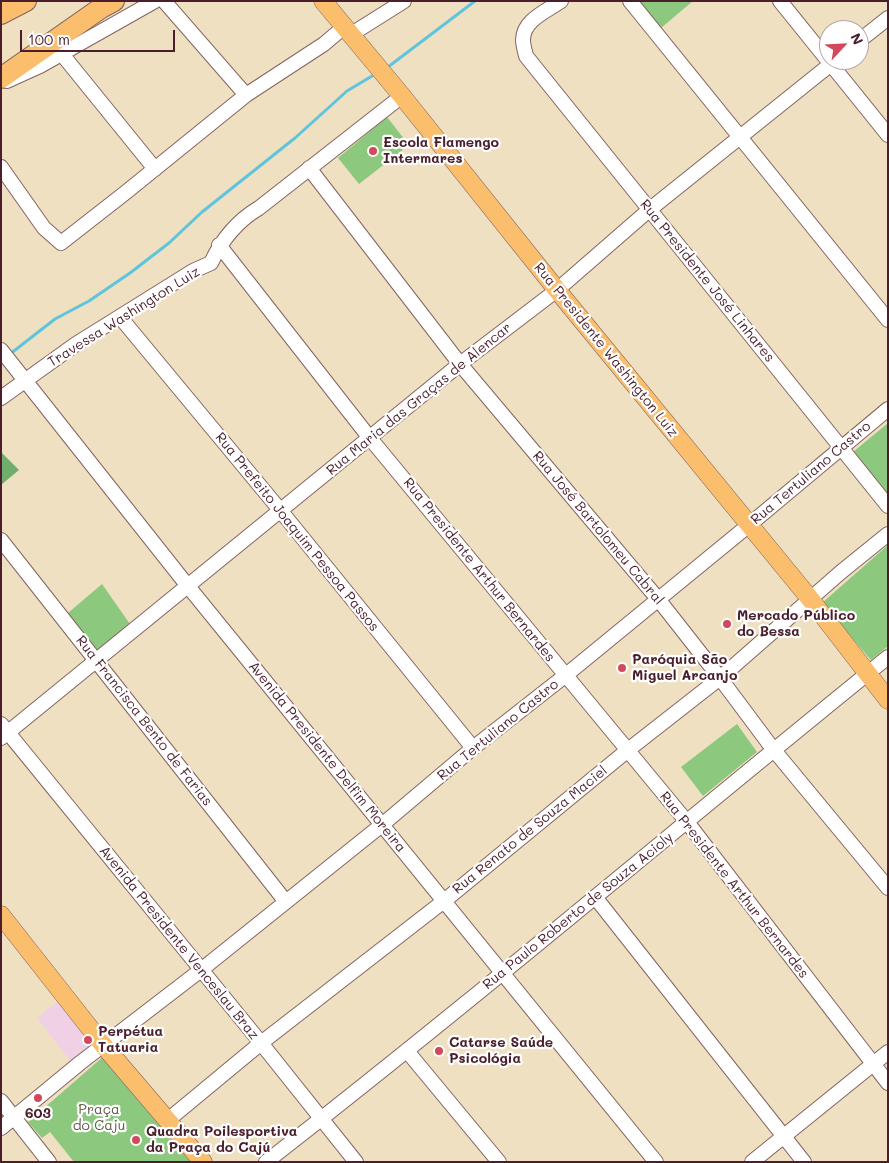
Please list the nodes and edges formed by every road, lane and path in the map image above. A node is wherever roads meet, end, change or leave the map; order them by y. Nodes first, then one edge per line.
1 (26, 1) edge
2 (155, 1) edge
3 (164, 1) edge
4 (323, 1) edge
5 (404, 1) edge
6 (561, 1) edge
7 (630, 1) edge
8 (780, 1) edge
9 (107, 5) edge
10 (1, 14) edge
11 (888, 18) edge
12 (347, 31) junction
13 (869, 33) edge
14 (819, 46) edge
15 (61, 53) junction
16 (823, 70) edge
17 (839, 70) edge
18 (1, 78) edge
19 (1, 83) edge
20 (246, 95) junction
21 (402, 96) junction
22 (888, 135) edge
23 (741, 138) junction
24 (1, 167) edge
25 (155, 168) junction
26 (309, 168) junction
27 (649, 210) junction
28 (219, 245) junction
29 (557, 290) junction
30 (120, 316) junction
31 (888, 320) edge
32 (5, 355) edge
33 (460, 364) junction
34 (24, 381) junction
35 (1, 398) edge
36 (888, 408) edge
37 (370, 437) junction
38 (840, 448) junction
39 (888, 506) edge
40 (280, 510) junction
41 (749, 525) junction
42 (888, 534) edge
43 (1, 540) edge
44 (188, 585) junction
45 (658, 600) junction
46 (811, 600) junction
47 (888, 657) edge
48 (97, 661) junction
49 (866, 674) junction
50 (566, 675) junction
51 (720, 678) junction
52 (888, 700) edge
53 (3, 732) edge
54 (473, 748) junction
55 (773, 749) junction
56 (628, 750) junction
57 (687, 822) junction
58 (382, 824) junction
59 (888, 888) edge
60 (595, 897) junction
61 (444, 901) junction
62 (286, 902) junction
63 (1, 915) edge
64 (201, 970) junction
65 (502, 972) junction
66 (262, 1043) junction
67 (104, 1046) junction
68 (407, 1051) junction
69 (888, 1052) edge
70 (872, 1065) junction
71 (888, 1083) edge
72 (1, 1101) edge
73 (14, 1118) junction
74 (321, 1119) junction
75 (168, 1120) junction
76 (1, 1128) edge
77 (784, 1136) junction
78 (50, 1162) edge
79 (203, 1162) edge
80 (266, 1162) edge
81 (356, 1162) edge
82 (499, 1162) edge
83 (656, 1162) edge
84 (752, 1162) edge
85 (804, 1162) edge

1 - 10 highway
2 - 15 street
3 - 20 street
4 - 12 main road, Rua Presidente Washington Luiz
5 - 12 street
6 - 27 street, Rua Presidente José Linhares
7 - 23 street
8 - 14 street
9 - 18 highway
11 - 13 street
12 - 20 street
12 - 21 main road, Rua Presidente Washington Luiz
15 - 19 street
15 - 25 street
16 - 23 street, Rua Maria das Graças de Alencar
17 - 22 street
20 - 25 street
21 - 26 street, Travessa Washington Luiz
21 - 29 main road, Rua Presidente Washington Luiz
23 - 27 street, Rua Maria das Graças de Alencar
23 - 31 street
24 - 25 street
26 - 28 street, Travessa Washington Luiz
26 - 33 street, Rua José Bartolomeu Cabral
27 - 29 street, Rua Maria das Graças de Alencar
27 - 38 street, Rua Presidente José Linhares
28 - 30 street, Travessa Washington Luiz
28 - 37 street, Rua Presidente Arthur Bernardes
29 - 33 street, Rua Maria das Graças de Alencar
29 - 41 main road, Rua Presidente Washington Luiz
30 - 34 street, Travessa Washington Luiz
30 - 40 street, Rua Prefeito Joaquim Pessoa Passos
32 - 34 street, Avenida Presidente Delfim Moreira
33 - 37 street, Rua Maria das Graças de Alencar
33 - 45 street, Rua José Bartolomeu Cabral
34 - 35 street, Travessa Washington Luiz
34 - 44 street, Avenida Presidente Delfim Moreira
36 - 38 street, Rua Tertuliano Castro
37 - 40 street, Rua Maria das Graças de Alencar
37 - 50 street, Rua Presidente Arthur Bernardes
38 - 39 street, Rua Presidente José Linhares
38 - 41 street, Rua Tertuliano Castro
40 - 44 street, Rua Maria das Graças de Alencar
40 - 54 street, Rua Prefeito Joaquim Pessoa Passos
41 - 45 street, Rua Tertuliano Castro
41 - 46 main road, Rua Presidente Washington Luiz
42 - 46 street, Rua Renato de Souza Maciel
43 - 48 street, Rua Francisca Bento de Farias
44 - 48 street, Rua Maria das Graças de Alencar
44 - 58 street, Avenida Presidente Delfim Moreira
45 - 50 street, Rua Tertuliano Castro
45 - 51 street, Rua José Bartolomeu Cabral
46 - 49 main road, Rua Presidente Washington Luiz
46 - 51 street, Rua Renato de Souza Maciel
47 - 49 street, Rua Paulo Roberto de Souza Acioly
48 - 53 street, Rua Maria das Graças de Alencar
48 - 62 street, Rua Francisca Bento de Farias
49 - 52 main road, Rua Presidente Washington Luiz
49 - 55 street, Rua Paulo Roberto de Souza Acioly
50 - 54 street, Rua Tertuliano Castro
50 - 56 street, Rua Presidente Arthur Bernardes
51 - 55 street, Rua José Bartolomeu Cabral
51 - 56 street, Rua Renato de Souza Maciel
53 - 64 street, Avenida Presidente Venceslau Braz
54 - 58 street, Rua Tertuliano Castro
55 - 57 street, Rua Paulo Roberto de Souza Acioly
55 - 59 street, Rua José Bartolomeu Cabral
56 - 57 street, Rua Presidente Arthur Bernardes
56 - 61 street, Rua Renato de Souza Maciel
57 - 60 street, Rua Paulo Roberto de Souza Acioly
57 - 70 street, Rua Presidente Arthur Bernardes
58 - 61 street, Avenida Presidente Delfim Moreira
58 - 62 street, Rua Tertuliano Castro
60 - 65 street, Rua Paulo Roberto de Souza Acioly
60 - 77 street
61 - 65 street, Avenida Presidente Delfim Moreira
61 - 66 street, Rua Renato de Souza Maciel
62 - 64 street, Rua Tertuliano Castro
63 - 67 main road
64 - 66 street, Avenida Presidente Venceslau Braz
64 - 67 street, Rua Tertuliano Castro
65 - 68 street, Rua Paulo Roberto de Souza Acioly
65 - 83 street, Avenida Presidente Delfim Moreira
66 - 74 street, Avenida Presidente Venceslau Braz
66 - 75 street, Rua Renato de Souza Maciel
67 - 73 street, Rua Tertuliano Castro
67 - 75 main road
68 - 74 street, Rua Paulo Roberto de Souza Acioly
68 - 82 street
69 - 70 street
70 - 71 street, Rua Presidente Arthur Bernardes
70 - 77 street
72 - 73 street
73 - 76 street, Rua Tertuliano Castro
73 - 78 street
74 - 80 street, Rua Paulo Roberto de Souza Acioly
74 - 81 street, Avenida Presidente Venceslau Braz
75 - 79 main road
77 - 84 street
77 - 85 street

